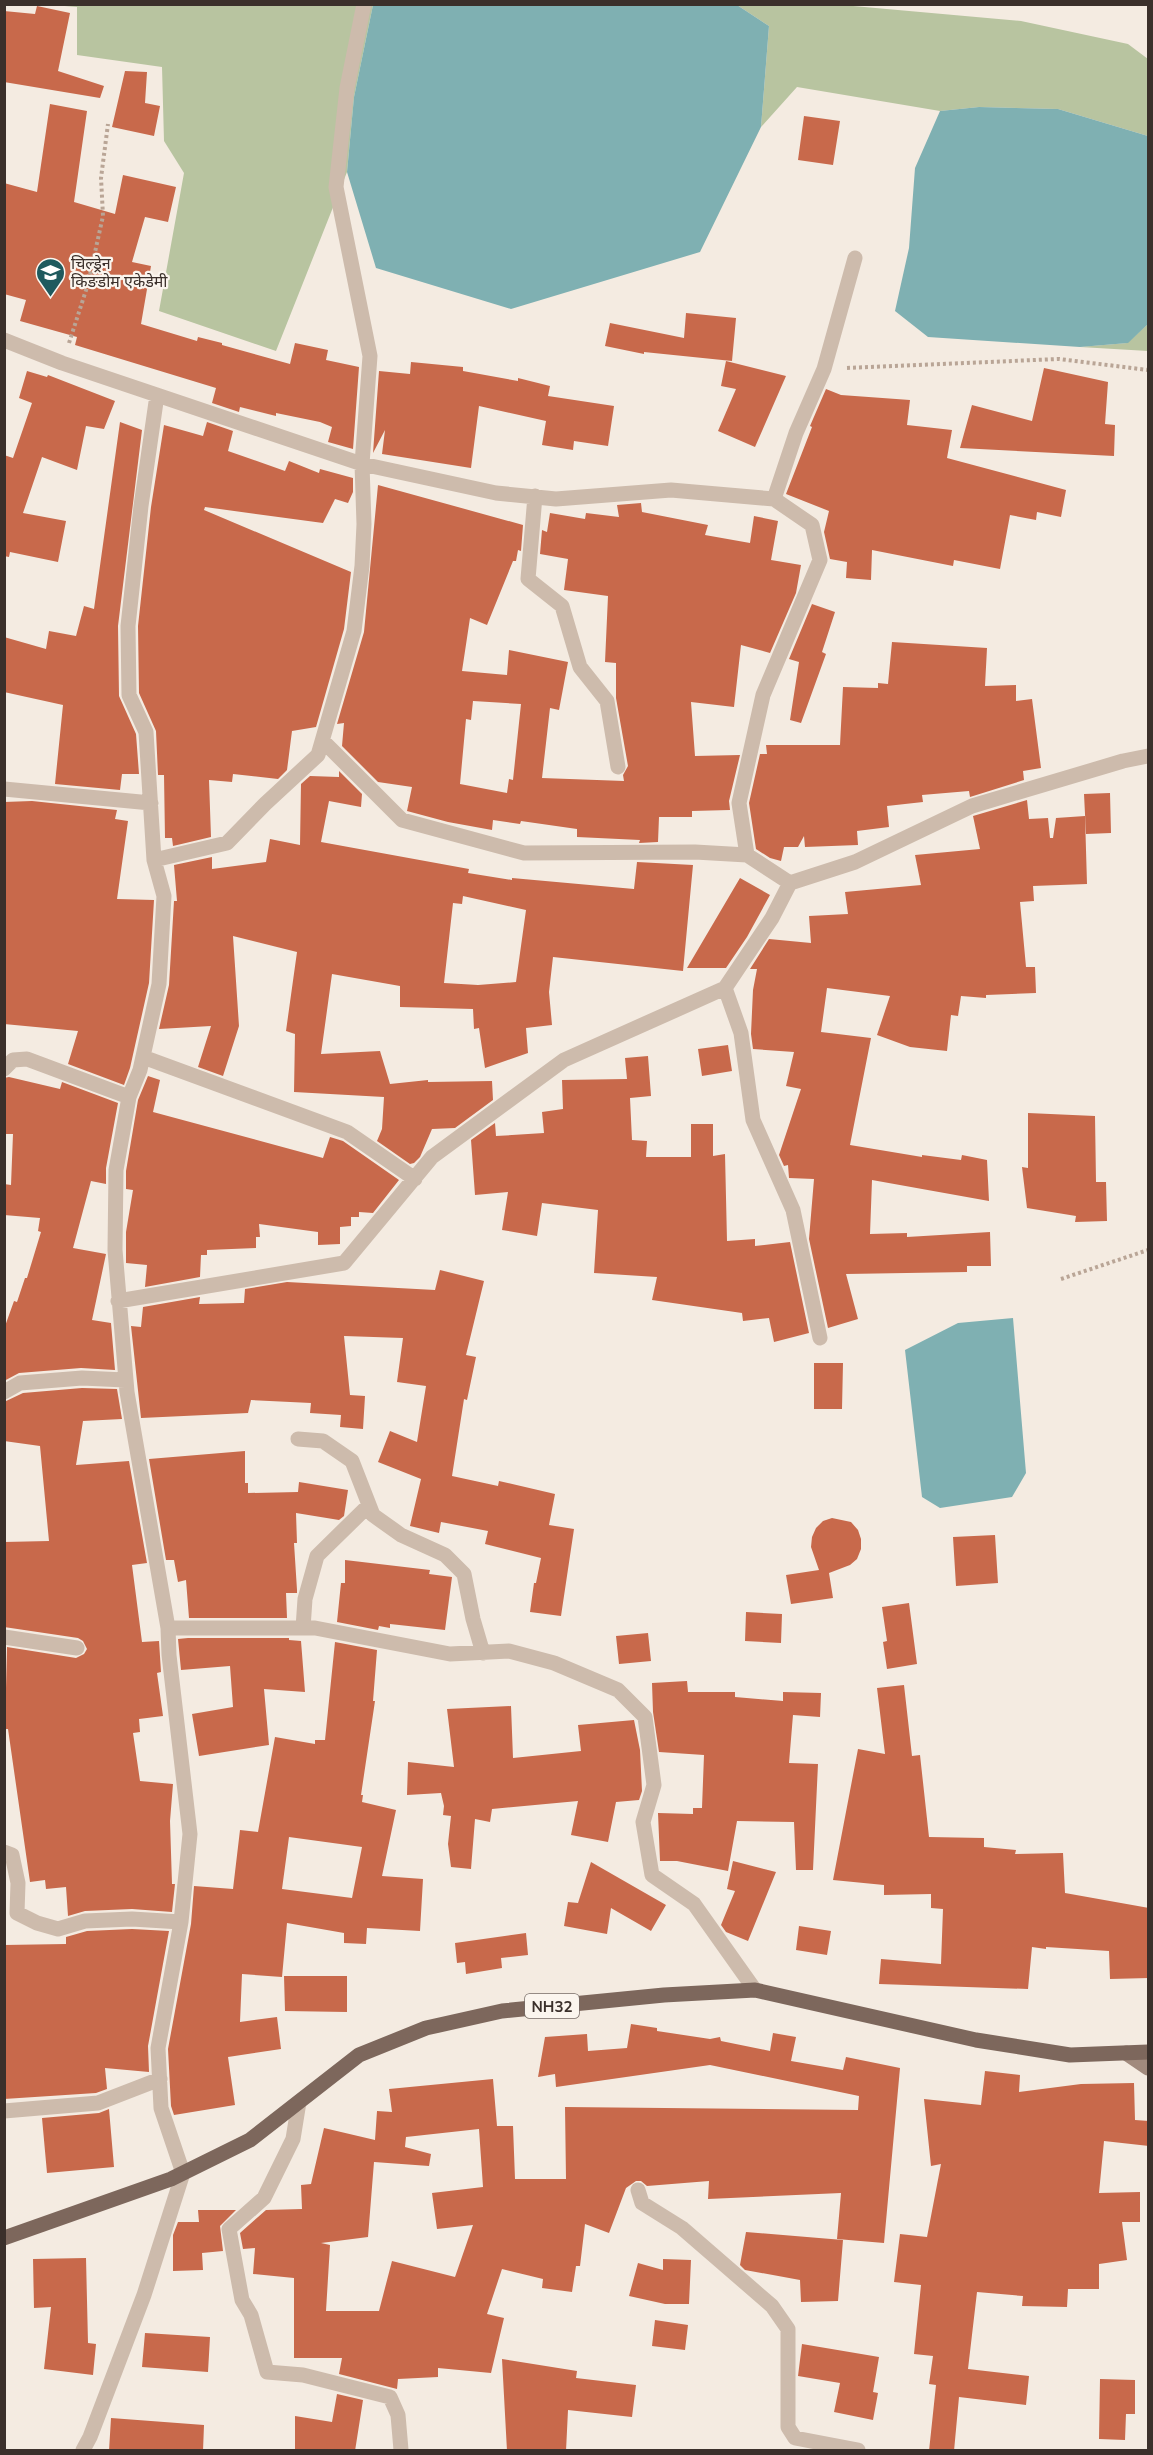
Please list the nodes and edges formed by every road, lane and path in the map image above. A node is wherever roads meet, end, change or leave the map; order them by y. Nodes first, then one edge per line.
1 (364, 4) edge
2 (108, 124) dead end
3 (855, 258) dead end
4 (4, 340) edge
5 (62, 363) junction
6 (824, 369) junction
7 (1149, 370) edge
8 (157, 396) junction
9 (362, 464) junction
10 (535, 496) junction
11 (774, 499) junction
12 (324, 742) junction
13 (1149, 756) edge
14 (618, 767) dead end
15 (4, 789) edge
16 (151, 803) junction
17 (747, 855) junction
18 (154, 860) junction
19 (790, 883) junction
20 (725, 988) junction
21 (143, 1057) junction
22 (4, 1069) edge
23 (129, 1096) junction
24 (415, 1179) junction
25 (1149, 1250) edge
26 (1061, 1279) dead end
27 (118, 1300) junction
28 (820, 1338) dead end
29 (125, 1380) junction
30 (4, 1392) edge
31 (297, 1439) dead end
32 (369, 1505) junction
33 (168, 1628) junction
34 (303, 1628) junction
35 (4, 1637) edge
36 (77, 1648) dead end
37 (483, 1653) junction
38 (4, 1852) edge
39 (181, 1922) junction
40 (755, 1990) junction
41 (1149, 2052) edge
42 (1126, 2053) junction
43 (1149, 2068) edge
44 (160, 2079) junction
45 (299, 2102) junction
46 (4, 2111) edge
47 (183, 2174) junction
48 (638, 2190) dead end
49 (4, 2238) edge
50 (82, 2451) edge
51 (401, 2451) edge
52 (858, 2451) edge

1 - 9 street
2 - 5 path
3 - 6 street
4 - 5 street
5 - 8 street
6 - 7 path
6 - 11 street
8 - 9 street
8 - 16 street
9 - 10 street
9 - 12 street
10 - 11 street
10 - 14 street
11 - 17 street
12 - 17 street
12 - 18 street
13 - 19 street
15 - 16 street
16 - 18 street
17 - 19 street
18 - 21 street
19 - 20 street
20 - 24 street
20 - 28 street
21 - 23 street
21 - 24 street
22 - 23 street
23 - 27 street
24 - 27 street
25 - 26 path
27 - 29 street
29 - 30 street
29 - 33 street
31 - 32 street
32 - 34 street
32 - 37 street
33 - 34 street
33 - 39 street
34 - 37 street
35 - 36 street
37 - 40 street
38 - 39 street
39 - 44 street
40 - 42 main road, NH32
40 - 45 main road, NH32
41 - 42 main road, NH32
42 - 43 street
44 - 46 street
44 - 47 street
45 - 47 main road, NH32
45 - 51 street
47 - 49 main road, NH32
47 - 50 street
48 - 52 street

